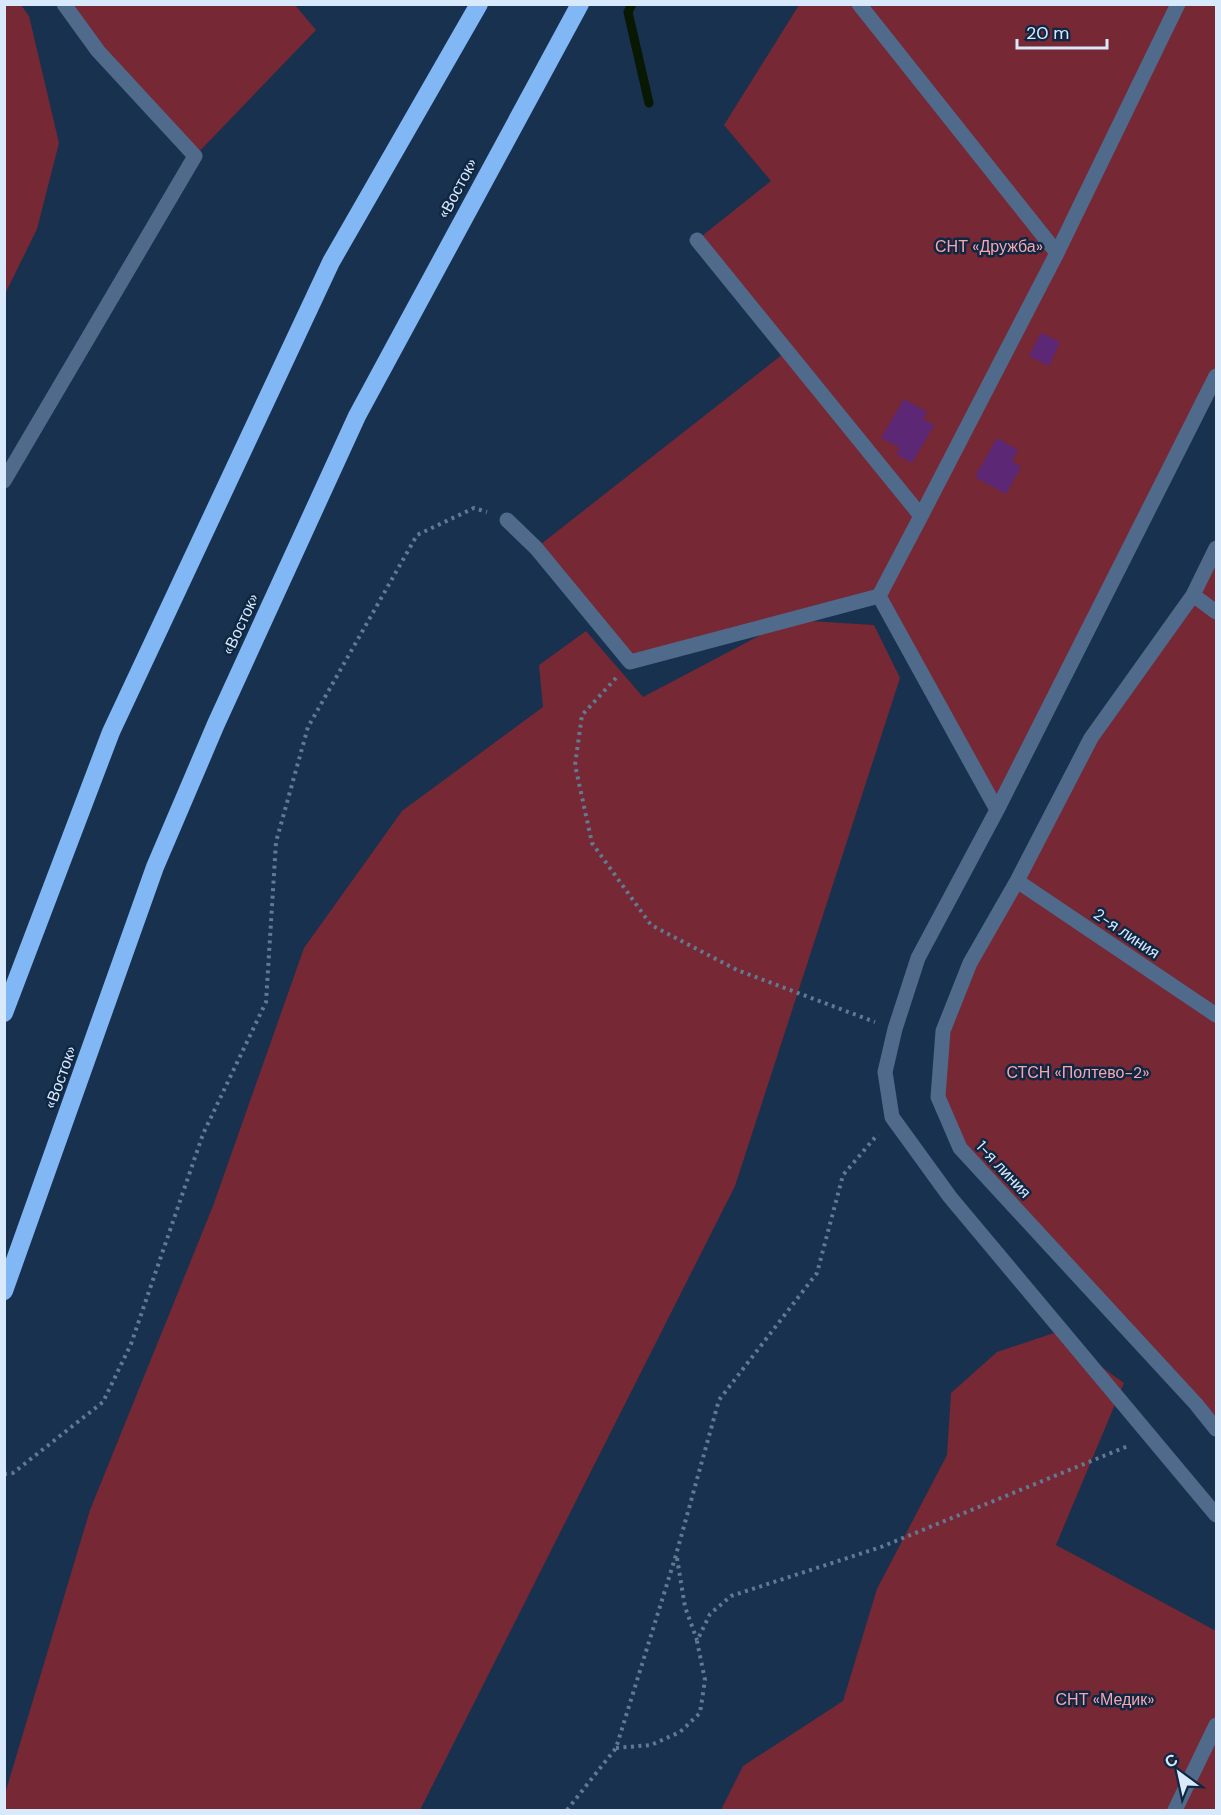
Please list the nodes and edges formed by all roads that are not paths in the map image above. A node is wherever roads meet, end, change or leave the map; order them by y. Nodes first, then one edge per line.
1 (64, 4) edge
2 (479, 4) edge
3 (580, 4) edge
4 (859, 4) edge
5 (1178, 4) edge
6 (697, 240) dead end
7 (1057, 253) junction
8 (1216, 376) edge
9 (4, 481) edge
10 (921, 516) junction
11 (507, 519) road end
12 (1216, 548) edge
13 (879, 596) junction
14 (1193, 596) junction
15 (1216, 612) edge
16 (997, 810) junction
17 (1017, 880) junction
18 (4, 1013) edge
19 (1216, 1015) edge
20 (4, 1291) edge
21 (1216, 1429) edge
22 (1216, 1515) edge
23 (1216, 1725) edge
24 (1175, 1810) edge

1 - 9 street
2 - 18 highway
3 - 20 highway, «Восток»
4 - 7 street
5 - 7 street
6 - 10 street
7 - 10 street
8 - 16 street
10 - 13 street
11 - 13 street
12 - 14 street, 1-я линия
13 - 16 street
14 - 15 street
14 - 17 street, 1-я линия
16 - 22 street
17 - 19 street, 2-я линия
17 - 21 street, 1-я линия
23 - 24 street

